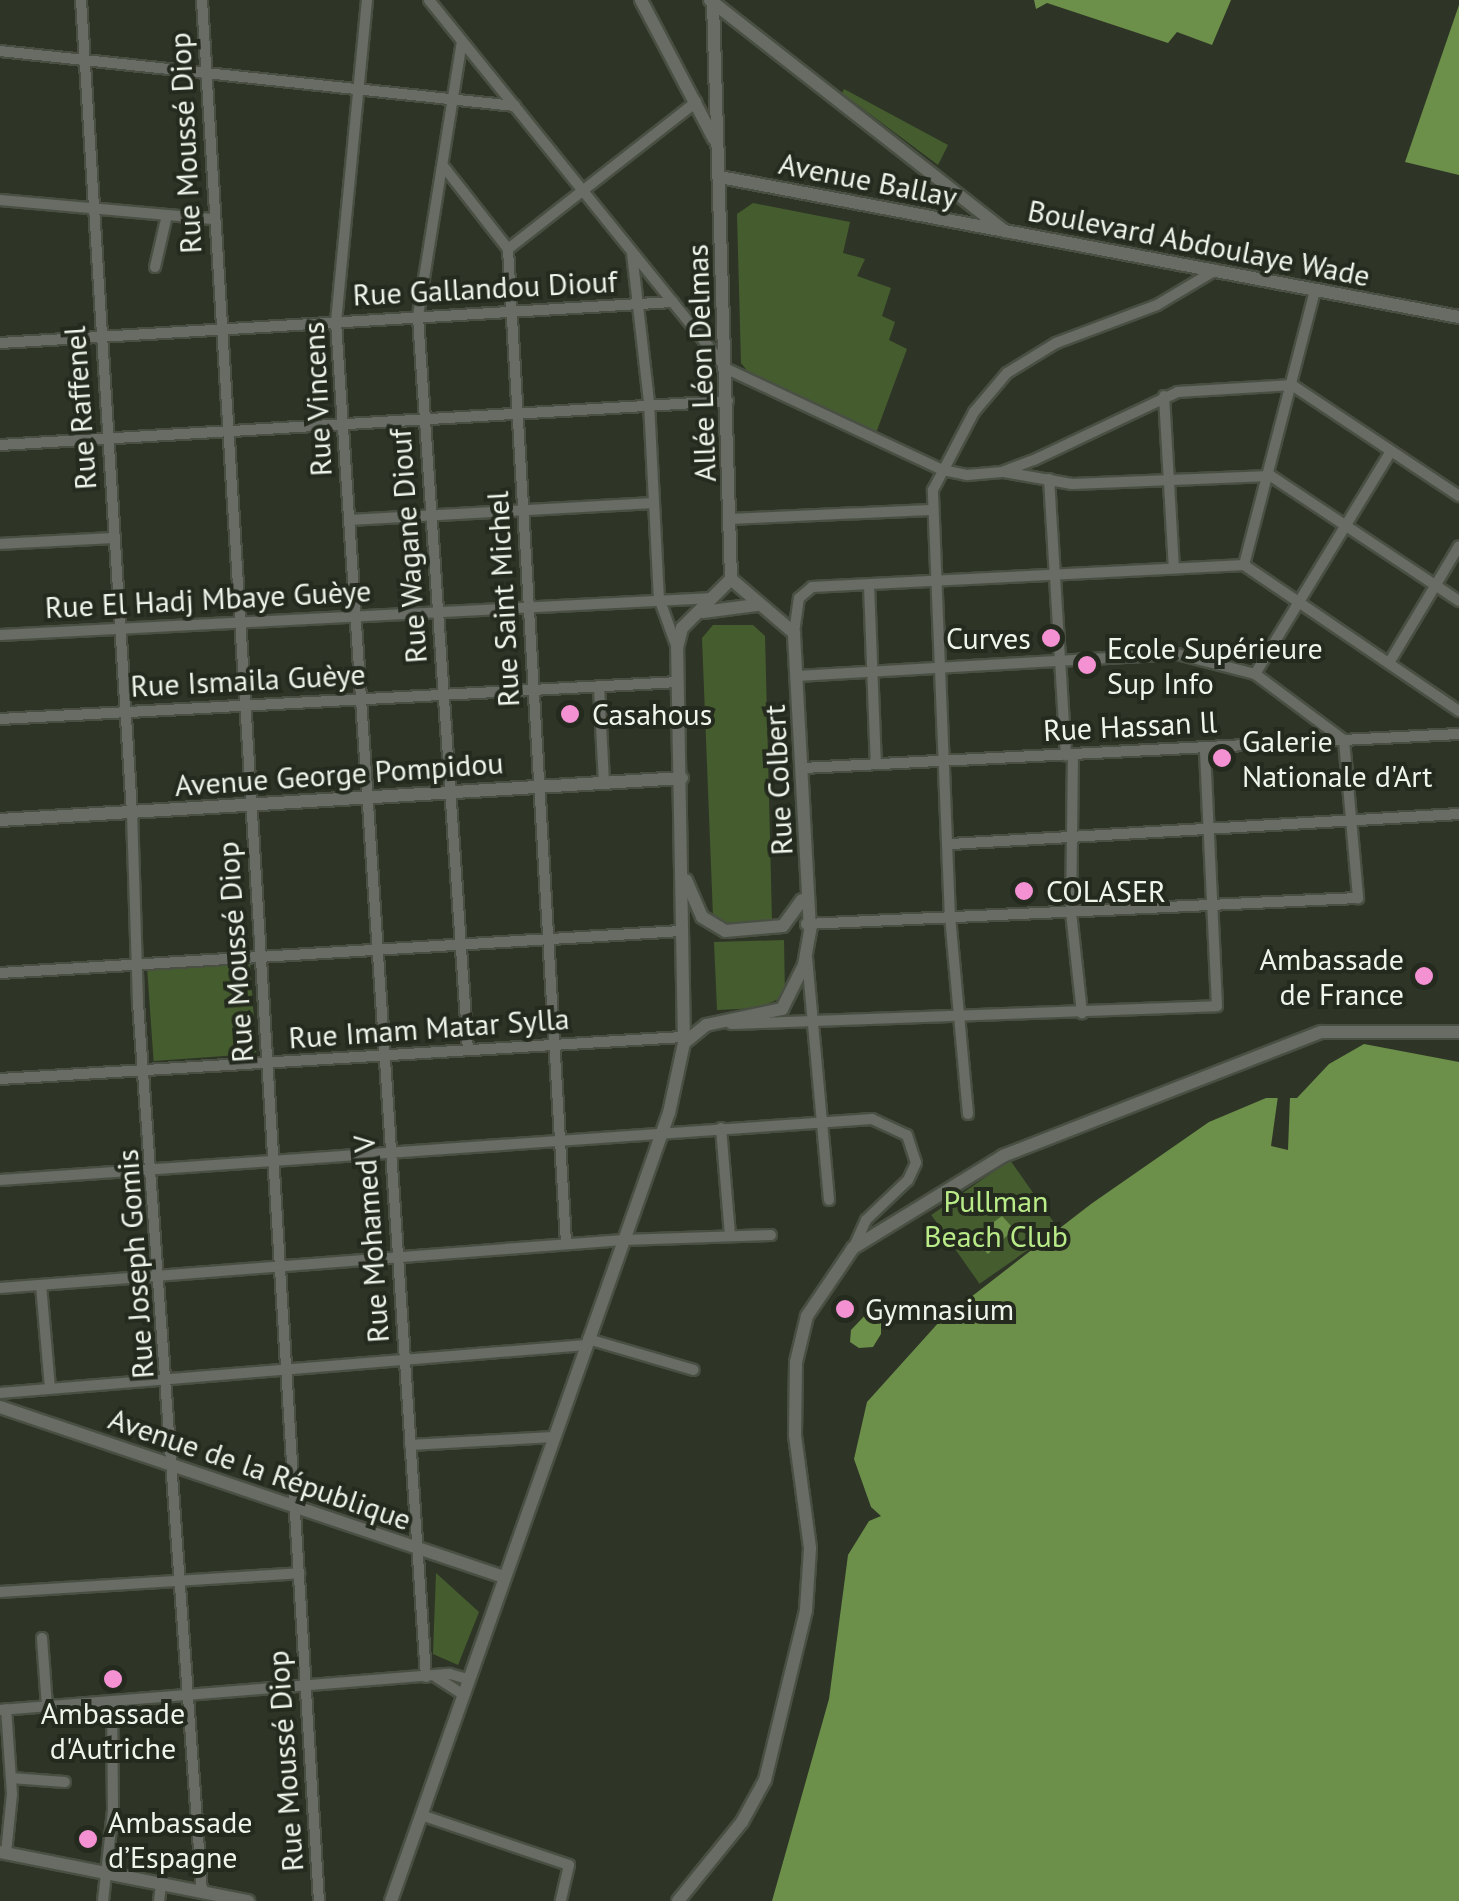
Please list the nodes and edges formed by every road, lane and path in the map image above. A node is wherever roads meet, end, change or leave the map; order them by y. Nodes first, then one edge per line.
1 (81, 0) edge
2 (202, 0) edge
3 (367, 0) edge
4 (429, 0) edge
5 (642, 0) edge
6 (711, 2) edge
7 (462, 41) junction
8 (0, 51) edge
9 (84, 60) junction
10 (207, 73) junction
11 (354, 89) junction
12 (454, 99) junction
13 (696, 102) junction
14 (515, 106) junction
15 (717, 146) junction
16 (444, 167) junction
17 (720, 176) junction
18 (583, 190) junction
19 (0, 200) edge
20 (93, 208) junction
21 (167, 215) junction
22 (215, 219) junction
23 (1007, 233) junction
24 (508, 249) junction
25 (632, 252) junction
26 (155, 267) dead end
27 (1217, 270) junction
28 (1315, 290) junction
29 (673, 302) junction
30 (638, 304) junction
31 (512, 312) junction
32 (418, 318) junction
33 (1459, 318) edge
34 (336, 322) junction
35 (220, 330) junction
36 (101, 337) junction
37 (0, 343) edge
38 (728, 369) junction
39 (1292, 385) junction
40 (1164, 396) junction
41 (728, 401) junction
42 (650, 403) junction
43 (518, 413) junction
44 (424, 419) junction
45 (342, 424) junction
46 (227, 430) junction
47 (107, 436) junction
48 (0, 444) edge
49 (1391, 451) junction
50 (942, 470) junction
51 (1002, 472) junction
52 (1271, 476) junction
53 (1170, 478) junction
54 (1049, 479) junction
55 (1459, 496) edge
56 (654, 503) junction
57 (523, 510) junction
58 (930, 510) junction
59 (431, 515) junction
60 (730, 519) junction
61 (348, 520) junction
62 (1346, 528) junction
63 (114, 538) junction
64 (0, 544) edge
65 (1459, 546) edge
66 (1244, 566) junction
67 (1174, 567) junction
68 (1055, 574) junction
69 (731, 579) junction
70 (934, 582) junction
71 (869, 585) junction
72 (1436, 585) junction
73 (659, 598) junction
74 (714, 598) junction
75 (1459, 602) edge
76 (1302, 604) junction
77 (757, 605) junction
78 (529, 606) junction
79 (438, 611) junction
80 (355, 615) junction
81 (696, 615) junction
82 (239, 622) junction
83 (119, 628) junction
84 (794, 633) junction
85 (0, 635) edge
86 (676, 648) junction
87 (1060, 660) junction
88 (1388, 663) junction
89 (940, 667) junction
90 (872, 672) junction
91 (1255, 674) junction
92 (798, 676) junction
93 (678, 682) junction
94 (599, 687) junction
95 (534, 690) junction
96 (444, 695) junction
97 (360, 700) junction
98 (244, 706) junction
99 (125, 712) junction
100 (1459, 712) edge
101 (0, 718) edge
102 (1459, 734) edge
103 (1344, 740) junction
104 (1205, 747) junction
105 (1070, 754) junction
106 (946, 760) junction
107 (876, 764) junction
108 (803, 768) junction
109 (682, 778) junction
110 (604, 782) junction
111 (539, 786) junction
112 (450, 792) junction
113 (366, 797) junction
114 (250, 804) junction
115 (132, 812) junction
116 (1459, 814) edge
117 (0, 820) edge
118 (1351, 821) junction
119 (1210, 828) junction
120 (1074, 836) junction
121 (951, 844) junction
122 (809, 868) junction
123 (685, 879) junction
124 (1209, 907) junction
125 (1072, 912) junction
126 (950, 918) junction
127 (805, 924) junction
128 (681, 931) junction
129 (548, 939) junction
130 (461, 944) junction
131 (376, 950) junction
132 (807, 952) junction
133 (260, 957) junction
134 (140, 963) junction
135 (0, 972) edge
136 (1082, 1013) junction
137 (962, 1018) junction
138 (731, 1024) junction
139 (814, 1025) junction
140 (1459, 1032) edge
141 (683, 1040) junction
142 (554, 1045) junction
143 (468, 1050) junction
144 (384, 1056) junction
145 (267, 1063) junction
146 (144, 1070) junction
147 (0, 1080) edge
148 (968, 1114) dead end
149 (822, 1121) junction
150 (721, 1128) junction
151 (662, 1132) junction
152 (560, 1140) junction
153 (390, 1153) junction
154 (273, 1162) junction
155 (154, 1170) junction
156 (0, 1180) edge
157 (829, 1200) dead end
158 (771, 1235) dead end
159 (730, 1236) junction
160 (623, 1240) junction
161 (566, 1244) junction
162 (853, 1248) junction
163 (397, 1257) junction
164 (279, 1266) junction
165 (161, 1276) junction
166 (41, 1285) junction
167 (0, 1288) edge
168 (587, 1342) junction
169 (404, 1359) junction
170 (286, 1368) junction
171 (694, 1370) dead end
172 (168, 1378) junction
173 (50, 1387) junction
174 (0, 1392) edge
175 (0, 1407) edge
176 (553, 1437) junction
177 (410, 1445) junction
178 (175, 1467) junction
179 (294, 1508) junction
180 (417, 1548) junction
181 (299, 1573) junction
182 (504, 1577) junction
183 (181, 1580) junction
184 (0, 1592) edge
185 (42, 1638) dead end
186 (431, 1677) junction
187 (468, 1679) junction
188 (306, 1686) junction
189 (462, 1694) junction
190 (189, 1696) junction
191 (112, 1701) junction
192 (47, 1706) junction
193 (3, 1710) edge
194 (11, 1778) junction
195 (65, 1782) dead end
196 (424, 1816) junction
197 (3, 1853) edge
198 (107, 1874) junction
199 (161, 1884) junction
200 (202, 1892) junction
201 (392, 1900) edge
202 (103, 1901) edge
203 (159, 1901) edge
204 (248, 1901) edge
205 (319, 1901) edge
206 (561, 1901) edge
207 (678, 1901) edge

1 - 9 street, Rue Raffenel
2 - 10 street, Rue Moussé Diop
3 - 11 street, Rue Vincens
4 - 7 street
5 - 13 street
6 - 15 street, Allée Léon Delmas
6 - 23 street, Boulevard Abdoulaye Wade
7 - 12 street, Rue Wagane Diouf
7 - 14 street
8 - 9 street
9 - 10 street
9 - 20 street, Rue Raffenel
10 - 11 street
10 - 22 street, Rue Moussé Diop
11 - 12 street
11 - 34 street, Rue Vincens
12 - 14 street
12 - 16 street, Rue Wagane Diouf
13 - 15 street
13 - 18 street
14 - 18 street
15 - 17 street, Allée Léon Delmas
16 - 24 street
16 - 32 street, Rue Wagane Diouf
17 - 23 street, Avenue Ballay
17 - 38 street, Allée Léon Delmas
18 - 24 street
18 - 25 street
19 - 20 street
20 - 21 street
20 - 36 street, Rue Raffenel
21 - 22 street
21 - 26 street
22 - 35 street, Rue Moussé Diop
23 - 27 street, Boulevard Abdoulaye Wade
24 - 31 street, Rue Saint Michel
25 - 29 street
25 - 30 street
27 - 28 street, Boulevard Abdoulaye Wade
27 - 50 street
28 - 33 street, Boulevard Abdoulaye Wade
28 - 39 street
29 - 30 street, Rue Gallandou Diouf
29 - 38 street
30 - 31 street, Rue Gallandou Diouf
30 - 42 street
31 - 32 street, Rue Gallandou Diouf
31 - 43 street, Rue Saint Michel
32 - 34 street, Rue Gallandou Diouf
32 - 44 street, Rue Wagane Diouf
34 - 35 street, Rue Gallandou Diouf
34 - 45 street, Rue Vincens
35 - 36 street, Rue Gallandou Diouf
35 - 46 street, Rue Moussé Diop
36 - 37 street, Rue Gallandou Diouf
36 - 47 street, Rue Raffenel
38 - 41 street, Allée Léon Delmas
38 - 50 street
39 - 40 street
39 - 49 street
39 - 52 street
40 - 51 street
40 - 53 street
41 - 42 street
41 - 60 street, Allée Léon Delmas
42 - 43 street
42 - 56 street
43 - 44 street
43 - 57 street, Rue Saint Michel
44 - 45 street
44 - 59 street, Rue Wagane Diouf
45 - 46 street
45 - 61 street, Rue Vincens
46 - 47 street
46 - 82 street, Rue Moussé Diop
47 - 48 street
47 - 63 street, Rue Raffenel
49 - 55 street
49 - 62 street
50 - 51 street
50 - 58 street
51 - 54 street
52 - 53 street
52 - 62 street
52 - 66 street
53 - 54 street
53 - 67 street
54 - 68 street
56 - 57 street
56 - 73 street
57 - 59 street
57 - 78 street, Rue Saint Michel
58 - 60 street
58 - 70 street
59 - 61 street
59 - 79 street, Rue Wagane Diouf
60 - 69 street, Allée Léon Delmas
61 - 80 street, Rue Vincens
62 - 72 street
62 - 76 street
63 - 64 street
63 - 83 street, Rue Raffenel
65 - 72 street
66 - 67 street
66 - 76 street
67 - 68 street
68 - 70 street
68 - 87 street
69 - 74 street
69 - 77 street
70 - 71 street
70 - 89 street
71 - 84 street
71 - 90 street
72 - 75 street
72 - 88 street
73 - 74 street, Rue El Hadj Mbaye Guèye
73 - 78 street, Rue El Hadj Mbaye Guèye
73 - 86 street
74 - 81 street
76 - 88 street
76 - 91 street
77 - 81 street
77 - 84 street
78 - 79 street, Rue El Hadj Mbaye Guèye
78 - 95 street, Rue Saint Michel
79 - 80 street, Rue El Hadj Mbaye Guèye
79 - 96 street, Rue Wagane Diouf
80 - 82 street, Rue El Hadj Mbaye Guèye
80 - 97 street, Rue Vincens
81 - 86 street
82 - 83 street, Rue El Hadj Mbaye Guèye
82 - 98 street, Rue Moussé Diop
83 - 85 street, Rue El Hadj Mbaye Guèye
83 - 99 street, Rue Raffenel
84 - 92 street, Rue Colbert
86 - 93 street
87 - 89 street
87 - 91 street
87 - 105 street
88 - 100 street
89 - 90 street
89 - 106 street
90 - 92 street
90 - 107 street
91 - 103 street
92 - 108 street, Rue Colbert
93 - 94 street, Rue Ismaila Guèye
93 - 109 street
94 - 95 street, Rue Ismaila Guèye
94 - 110 street
95 - 96 street, Rue Ismaila Guèye
95 - 111 street, Rue Saint Michel
96 - 97 street, Rue Ismaila Guèye
96 - 112 street, Rue Wagane Diouf
97 - 98 street, Rue Ismaila Guèye
97 - 113 street, Rue Vincens
98 - 99 street, Rue Ismaila Guèye
98 - 114 street, Rue Moussé Diop
99 - 101 street, Rue Ismaila Guèye
99 - 115 street, Rue Raffenel
102 - 103 street, Rue Hassan ll
103 - 104 street, Rue Hassan ll
103 - 118 street
104 - 105 street, Rue Hassan ll
104 - 119 street
105 - 106 street, Rue Hassan ll
105 - 120 street
106 - 107 street, Rue Hassan ll
106 - 121 street
107 - 108 street, Rue Hassan ll
108 - 122 street, Rue Colbert
109 - 110 street, Avenue George Pompidou
109 - 123 street
110 - 111 street, Avenue George Pompidou
111 - 112 street, Avenue George Pompidou
111 - 129 street, Rue Saint Michel
112 - 113 street, Avenue George Pompidou
112 - 130 street, Rue Wagane Diouf
113 - 114 street, Avenue George Pompidou
113 - 131 street, Rue Mohamed V
114 - 115 street, Avenue George Pompidou
114 - 133 street, Rue Moussé Diop
115 - 117 street, Avenue George Pompidou
115 - 134 street, Rue Joseph Gomis
116 - 118 street
118 - 119 street
118 - 124 street
119 - 120 street
119 - 124 street
120 - 121 street
120 - 125 street
121 - 126 street
122 - 123 street
122 - 127 street, Rue Colbert
123 - 128 street
124 - 125 street
124 - 136 street
125 - 126 street
125 - 136 street
126 - 127 street
126 - 137 street
127 - 132 street, Rue Colbert
128 - 129 street
128 - 141 street
129 - 130 street
129 - 142 street, Rue Saint Michel
130 - 131 street
130 - 143 street, Rue Wagane Diouf
131 - 133 street
131 - 144 street, Rue Mohamed V
132 - 138 street
132 - 139 street
133 - 134 street
133 - 145 street, Rue Moussé Diop
134 - 135 street
134 - 146 street, Rue Joseph Gomis
136 - 137 street
137 - 139 street
137 - 148 street
138 - 139 street
138 - 141 street
139 - 149 street
140 - 162 street
141 - 142 street, Rue Imam Matar Sylla
141 - 151 street
142 - 143 street, Rue Imam Matar Sylla
142 - 152 street, Rue Saint Michel
143 - 144 street, Rue Imam Matar Sylla
144 - 145 street, Rue Imam Matar Sylla
144 - 153 street, Rue Mohamed V
145 - 146 street, Rue Imam Matar Sylla
145 - 154 street, Rue Moussé Diop
146 - 147 street, Rue Imam Matar Sylla
146 - 155 street, Rue Joseph Gomis
149 - 150 street
149 - 157 street
149 - 162 street
150 - 151 street
150 - 159 street
151 - 152 street
151 - 160 street
152 - 153 street
152 - 161 street, Rue Saint Michel
153 - 154 street
153 - 163 street, Rue Mohamed V
154 - 155 street
154 - 164 street, Rue Moussé Diop
155 - 156 street
155 - 165 street, Rue Joseph Gomis
158 - 159 street
159 - 160 street
160 - 161 street
160 - 168 street
161 - 163 street
162 - 207 street
163 - 164 street
163 - 169 street, Rue Mohamed V
164 - 165 street
164 - 170 street, Rue Moussé Diop
165 - 166 street
165 - 172 street, Rue Joseph Gomis
166 - 167 street
166 - 173 street
168 - 169 street
168 - 171 street
168 - 176 street
169 - 170 street
169 - 177 street, Rue Mohamed V
170 - 172 street
170 - 179 street, Rue Moussé Diop
172 - 173 street
172 - 178 street, Rue Joseph Gomis
173 - 174 street
175 - 178 street, Avenue de la République
176 - 177 street
176 - 182 street
177 - 180 street, Rue Mohamed V
178 - 179 street, Avenue de la République
178 - 183 street, Rue Joseph Gomis
179 - 180 street, Avenue de la République
179 - 181 street, Rue Moussé Diop
180 - 182 street, Avenue de la République
180 - 186 street, Rue Mohamed V
181 - 183 street
181 - 188 street, Rue Moussé Diop
182 - 187 street
183 - 184 street
183 - 190 street, Rue Joseph Gomis
185 - 192 street
186 - 187 street
186 - 188 street
186 - 189 street
187 - 189 street
188 - 190 street
188 - 205 street, Rue Moussé Diop
189 - 196 street
190 - 191 street
190 - 200 street, Rue Joseph Gomis
191 - 192 street
191 - 198 street
192 - 193 street
193 - 194 street
194 - 195 street
194 - 197 street
196 - 201 street
196 - 206 street
197 - 198 street
198 - 199 street
198 - 202 street
199 - 200 street
199 - 203 street
200 - 204 street

